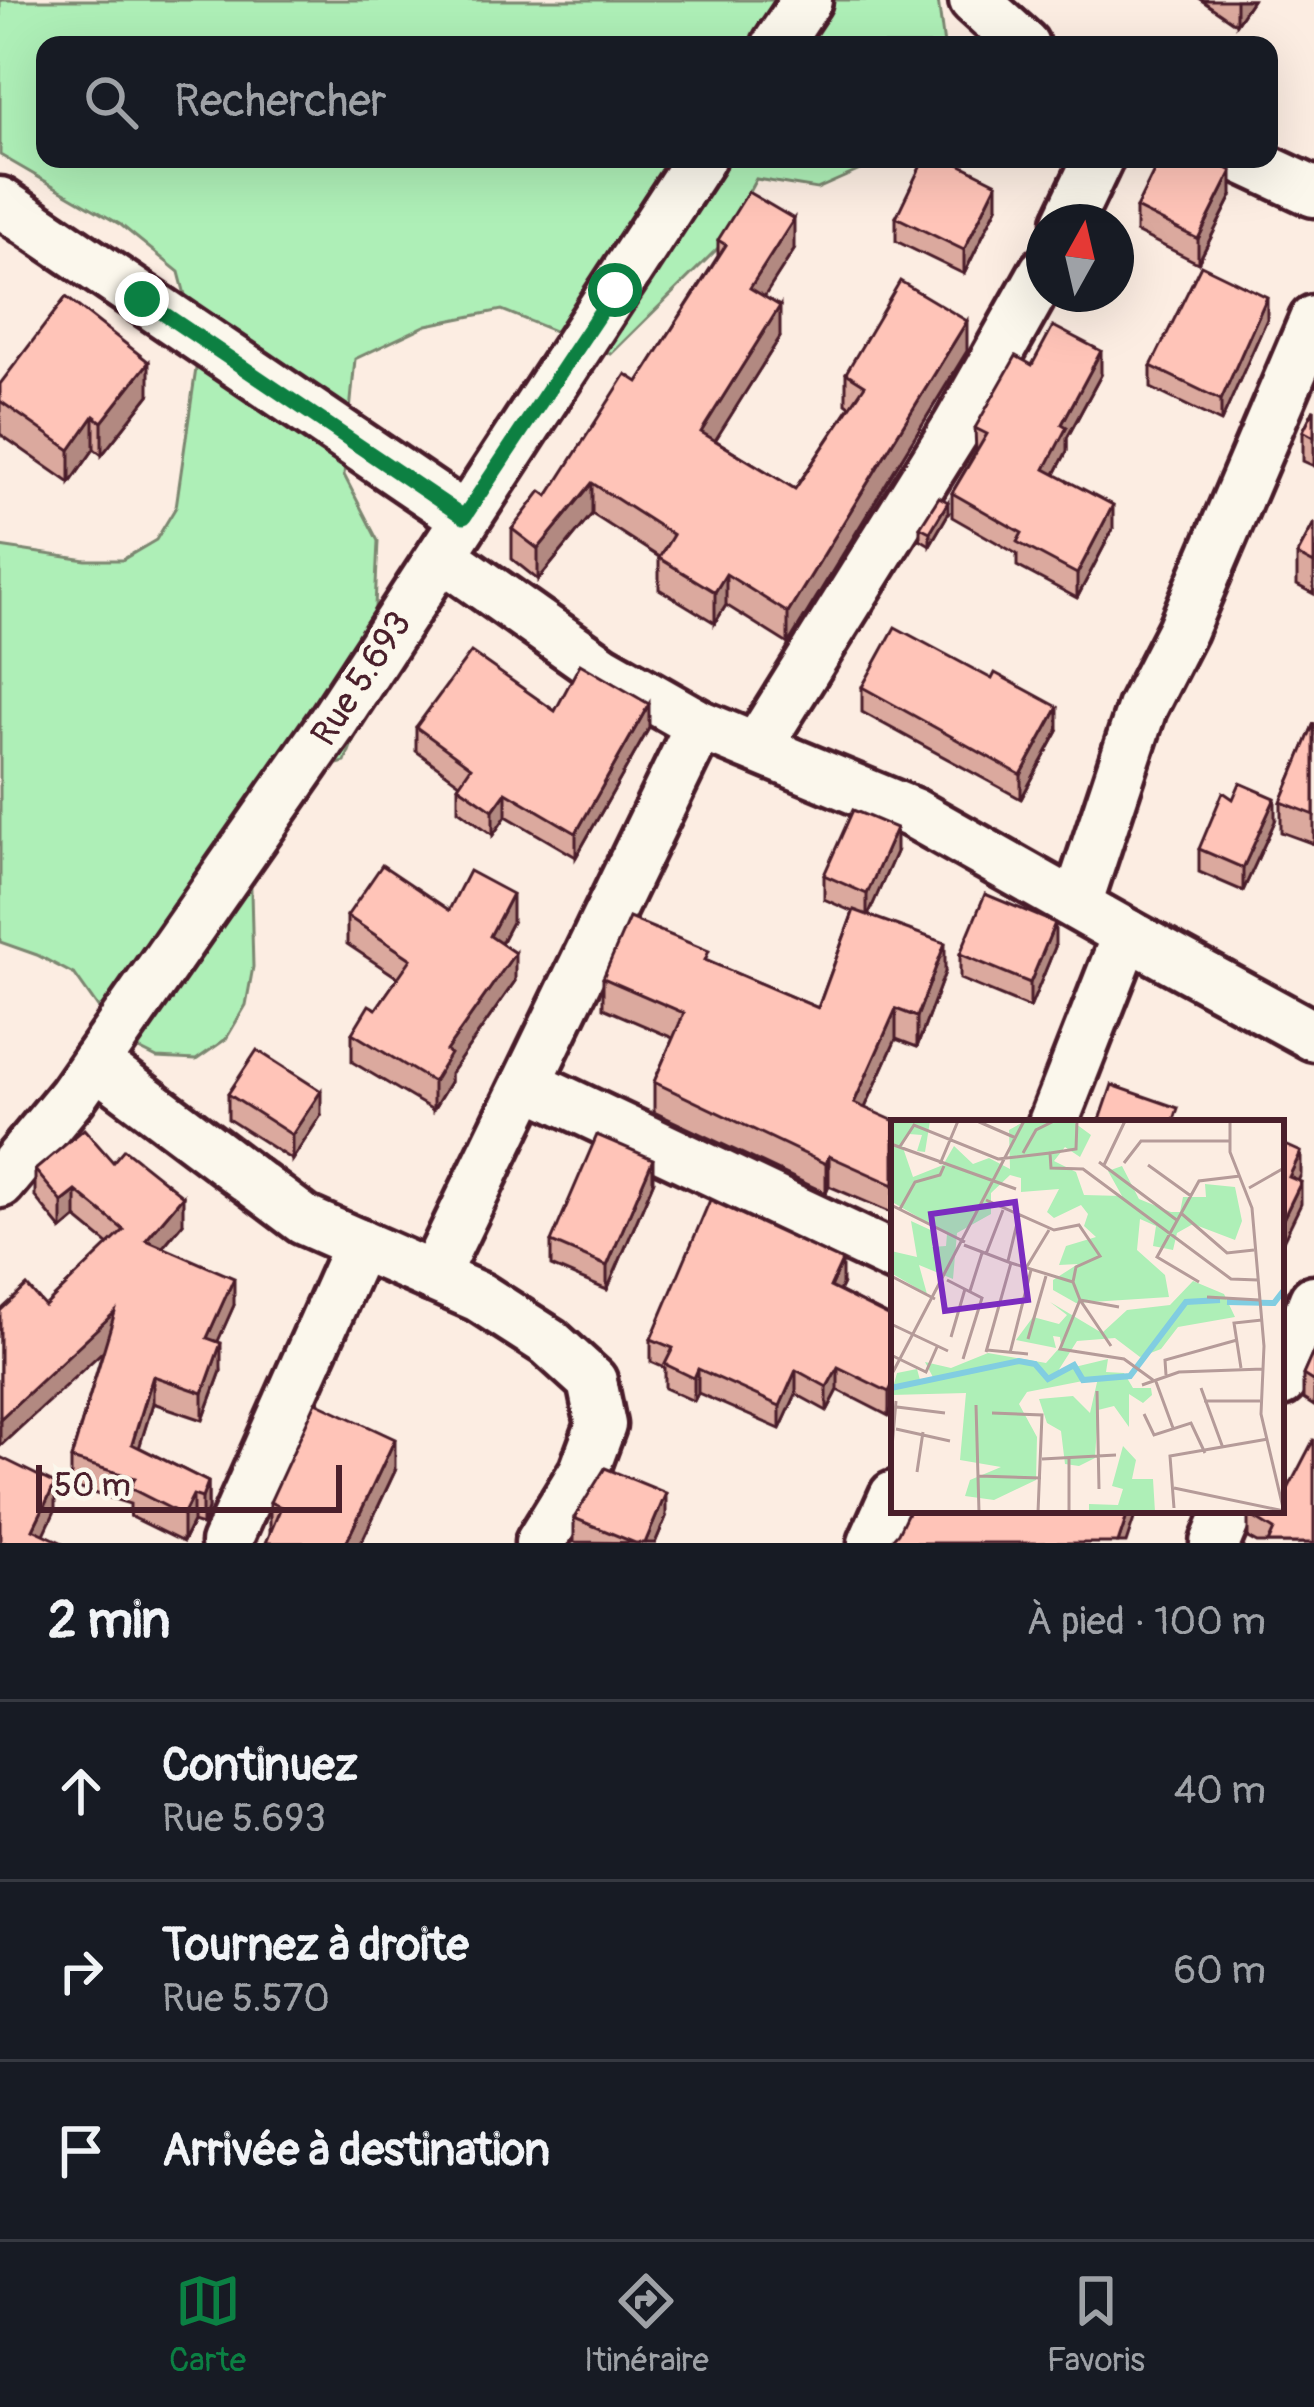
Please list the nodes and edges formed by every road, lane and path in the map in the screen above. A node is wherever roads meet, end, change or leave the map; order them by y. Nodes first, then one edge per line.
1 (807, 0) edge
2 (974, 0) edge
3 (782, 36) edge
4 (1014, 36) edge
5 (694, 168) edge
6 (1094, 168) edge
7 (1262, 168) edge
8 (1314, 192) edge
9 (0, 202) edge
10 (1077, 204) edge
11 (1026, 304) edge
12 (1314, 320) edge
13 (453, 536) junction
14 (700, 725) junction
15 (757, 747) junction
16 (1077, 904) junction
17 (1127, 934) junction
18 (1314, 1036) edge
19 (95, 1064) junction
20 (528, 1084) junction
21 (1054, 1120) edge
22 (0, 1184) edge
23 (359, 1244) junction
24 (891, 1256) edge
25 (434, 1277) junction
26 (1314, 1300) edge
27 (1284, 1375) edge
28 (891, 1503) edge
29 (1228, 1513) edge
30 (226, 1543) edge
31 (540, 1543) edge
32 (873, 1543) edge
33 (1215, 1543) edge

1 - 3 street
2 - 4 street
5 - 13 street, Rue 5.693
6 - 10 street
7 - 8 street
9 - 13 street
11 - 15 street
12 - 16 street
13 - 14 street
13 - 19 street, Rue 5.693
14 - 15 street
14 - 20 street
15 - 16 street
16 - 17 street
17 - 18 street
17 - 21 street
19 - 22 street, Rue 5.693
19 - 23 street
20 - 24 street
20 - 25 street
23 - 25 street
23 - 30 street
25 - 31 street
26 - 27 street
28 - 32 street
29 - 33 street

